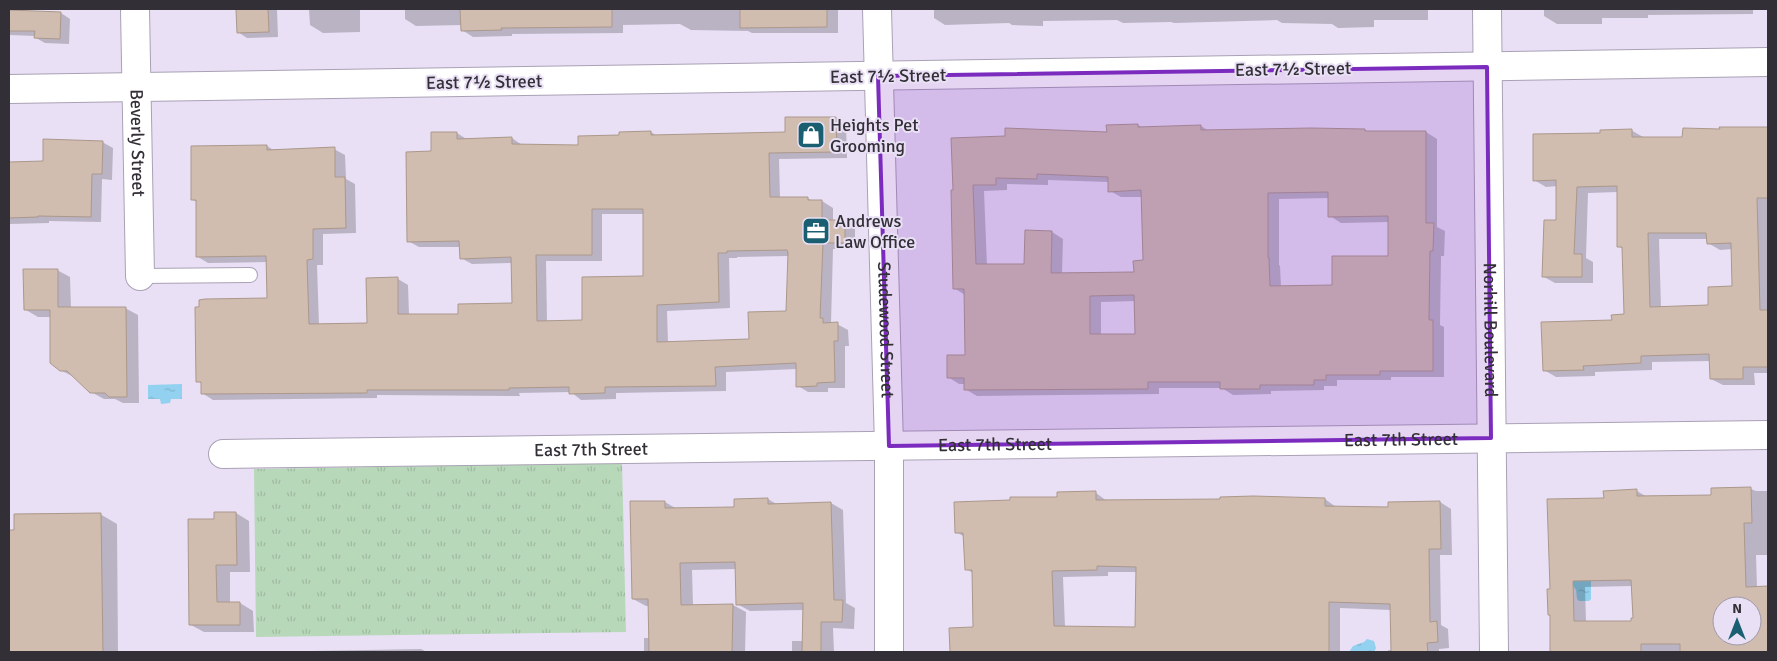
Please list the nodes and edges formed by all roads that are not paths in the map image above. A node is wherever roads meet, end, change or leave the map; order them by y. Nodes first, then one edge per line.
1 (135, 9) edge
2 (877, 9) edge
3 (1487, 9) edge
4 (1768, 62) edge
5 (1487, 67) junction
6 (878, 76) junction
7 (136, 87) junction
8 (9, 89) edge
9 (250, 275) dead end
10 (140, 276) joint
11 (1768, 435) edge
12 (1492, 438) junction
13 (890, 446) junction
14 (224, 454) dead end
15 (890, 652) edge
16 (1494, 652) edge

1 - 7 street, Beverly Street
2 - 6 street, Studewood Street
3 - 5 street, Norhill Boulevard
4 - 5 street, East 7½ Street
5 - 6 street, East 7½ Street
5 - 12 street, Norhill Boulevard
6 - 7 street, East 7½ Street
6 - 13 street, Studewood Street
7 - 8 street, East 7½ Street
7 - 10 street, Beverly Street
9 - 10 lane
11 - 12 street, East 7th Street
12 - 13 street, East 7th Street
12 - 16 street, Norhill Boulevard
13 - 14 street, East 7th Street
13 - 15 street, Studewood Street

